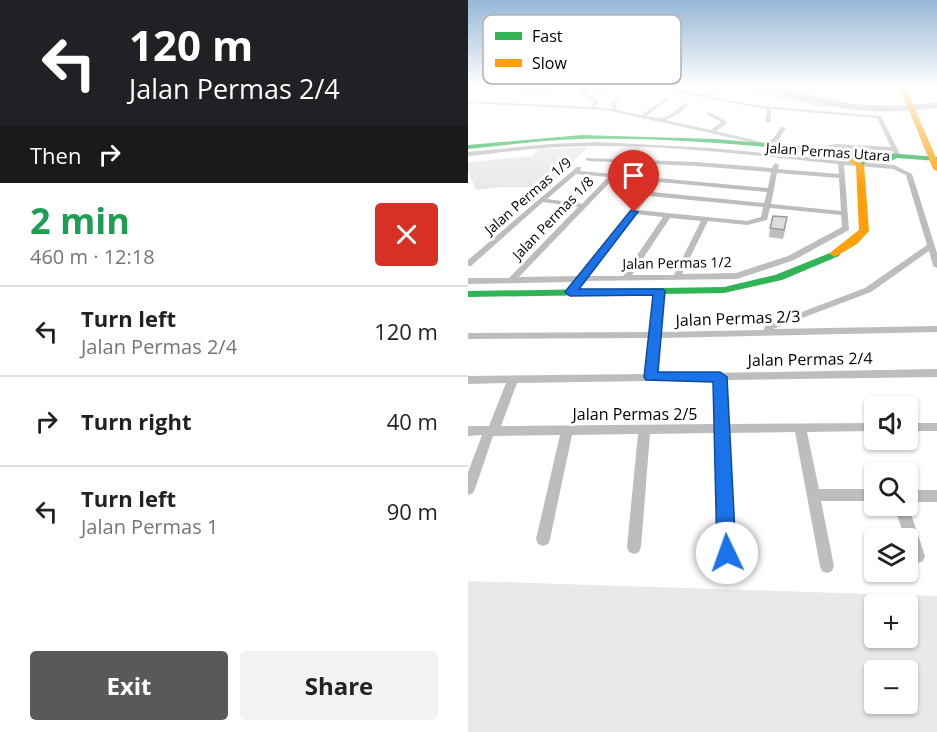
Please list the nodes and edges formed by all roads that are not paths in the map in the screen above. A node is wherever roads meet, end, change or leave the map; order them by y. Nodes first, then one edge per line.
1 (660, 120) edge
2 (683, 120) edge
3 (722, 120) edge
4 (882, 120) edge
5 (922, 120) edge
6 (664, 121) joint
7 (677, 126) junction
8 (783, 128) dead end
9 (706, 137) junction
10 (776, 139) junction
11 (602, 144) junction
12 (768, 144) junction
13 (780, 145) junction
14 (468, 147) edge
15 (934, 150) edge
16 (823, 152) junction
17 (468, 154) edge
18 (778, 156) junction
19 (898, 158) junction
20 (588, 159) junction
21 (841, 163) junction
22 (860, 165) junction
23 (937, 169) edge
24 (574, 172) junction
25 (774, 172) junction
26 (613, 175) junction
27 (842, 176) junction
28 (659, 179) junction
29 (770, 190) junction
30 (647, 194) junction
31 (541, 200) junction
32 (584, 206) junction
33 (767, 206) junction
34 (634, 212) junction
35 (845, 213) junction
36 (668, 215) junction
37 (706, 218) junction
38 (931, 246) junction
39 (468, 264) edge
40 (937, 266) edge
41 (677, 277) junction
42 (626, 278) junction
43 (581, 279) junction
44 (512, 280) junction
45 (468, 281) edge
46 (659, 291) junction
47 (570, 292) junction
48 (468, 294) edge
49 (937, 329) edge
50 (760, 332) junction
51 (468, 336) edge
52 (655, 336) junction
53 (937, 373) edge
54 (651, 377) junction
55 (720, 377) junction
56 (468, 380) edge
57 (513, 380) junction
58 (864, 427) edge
59 (918, 427) edge
60 (937, 427) edge
61 (800, 428) junction
62 (644, 430) junction
63 (722, 430) junction
64 (567, 431) junction
65 (468, 432) edge
66 (491, 432) junction
67 (468, 489) edge
68 (813, 495) junction
69 (864, 495) edge
70 (918, 496) edge
71 (937, 496) edge
72 (543, 539) dead end
73 (634, 547) dead end
74 (727, 553) dead end
75 (827, 566) dead end

1 - 6 street
2 - 7 street
3 - 9 street
4 - 19 street
5 - 15 main road
6 - 7 street
7 - 9 street
7 - 9 street
8 - 10 street
9 - 12 street
9 - 14 main road, Jalan Permas Utara
9 - 16 main road, Jalan Permas Utara
10 - 12 street
10 - 13 street
11 - 17 street
11 - 18 street
11 - 20 street, Jalan Permas 1/9
12 - 13 street
13 - 19 street
15 - 19 main road, Jalan Permas Utara
15 - 23 main road
16 - 19 main road, Jalan Permas Utara
16 - 22 main road
18 - 21 street
18 - 25 street
19 - 22 main road
19 - 38 street
20 - 24 street, Jalan Permas 1/9
20 - 25 street
21 - 22 street
21 - 27 street
22 - 46 main road
24 - 26 street
24 - 31 street, Jalan Permas 1/9
25 - 27 street
25 - 29 street
26 - 28 street
26 - 32 street, Jalan Permas 1/8
27 - 35 street
28 - 29 street
28 - 30 street
29 - 33 street
30 - 33 street
30 - 34 street
31 - 32 street
31 - 39 street, Jalan Permas 1/9
32 - 44 street, Jalan Permas 1/8
33 - 35 street
33 - 37 street
34 - 36 street
34 - 43 street
35 - 41 street, Jalan Permas 1/2
36 - 37 street
36 - 42 street
37 - 41 street
38 - 40 street
38 - 50 street
41 - 42 street, Jalan Permas 1/2
42 - 43 street, Jalan Permas 1/2
43 - 44 street, Jalan Permas 1/2
43 - 47 street
44 - 45 street, Jalan Permas 1/2
46 - 47 main road
46 - 52 street
47 - 48 main road
49 - 50 street, Jalan Permas 2/3
50 - 52 street, Jalan Permas 2/3
51 - 52 street, Jalan Permas 2/3
52 - 54 street
53 - 55 street, Jalan Permas 2/4
54 - 55 street, Jalan Permas 2/4
54 - 57 street, Jalan Permas 2/4
55 - 63 street
56 - 57 street, Jalan Permas 2/4
57 - 66 street
58 - 61 street, Jalan Permas 2/5
59 - 60 street
61 - 63 street, Jalan Permas 2/5
61 - 68 street
62 - 63 street, Jalan Permas 2/5
62 - 64 street, Jalan Permas 2/5
62 - 73 street
63 - 74 street
64 - 66 street, Jalan Permas 2/5
64 - 72 street
65 - 66 street, Jalan Permas 2/5
66 - 67 street
68 - 69 street
68 - 75 street
70 - 71 street

